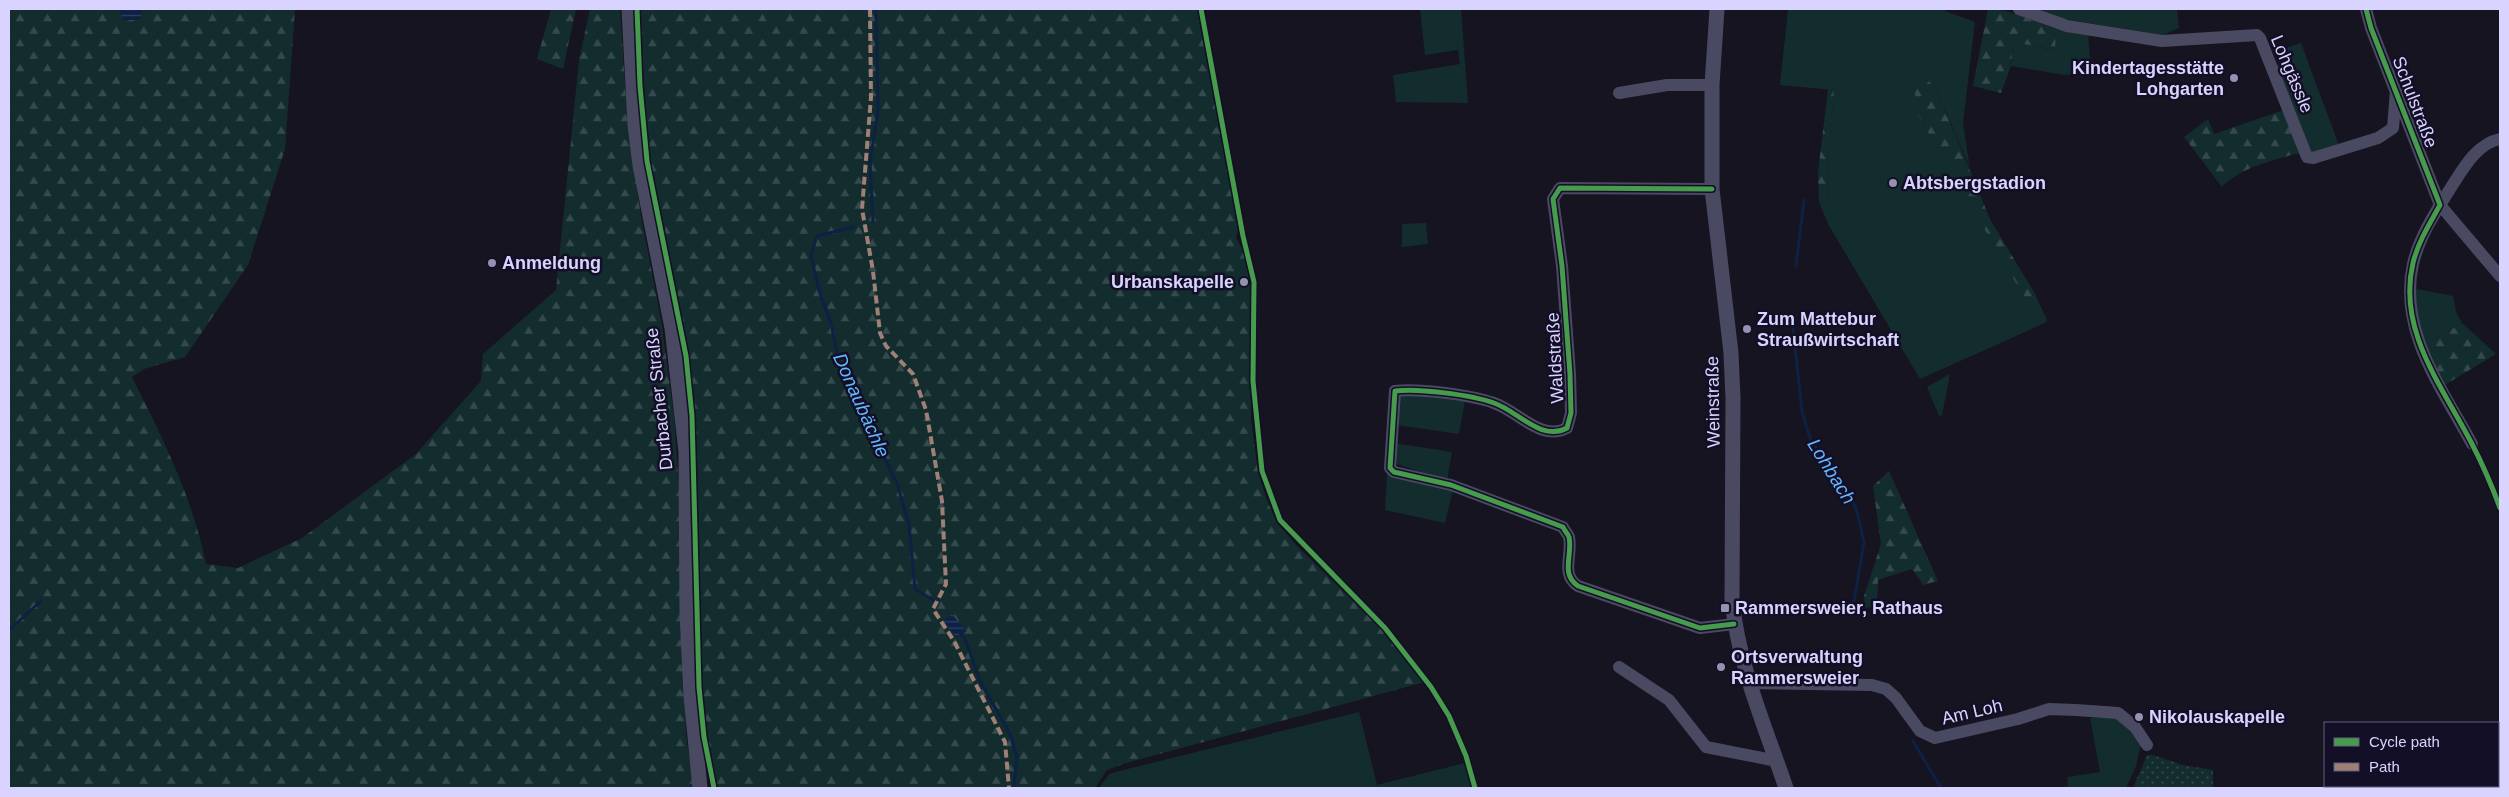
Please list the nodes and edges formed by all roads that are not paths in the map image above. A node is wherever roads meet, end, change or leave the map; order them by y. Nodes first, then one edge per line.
1 (629, 9) edge
2 (1717, 9) edge
3 (2019, 9) edge
4 (2366, 9) edge
5 (1712, 85) junction
6 (2396, 90) junction
7 (1619, 93) dead end
8 (2500, 139) edge
9 (2307, 157) joint
10 (1712, 189) junction
11 (2440, 205) junction
12 (2500, 276) edge
13 (2472, 444) dead end
14 (1734, 624) junction
15 (1619, 667) dead end
16 (1750, 683) junction
17 (2147, 745) dead end
18 (1777, 761) junction
19 (700, 788) edge
20 (1786, 788) edge

1 - 19 street, Durbacher Straße
2 - 5 street, Weinstraße
3 - 9 street, Lohgässle
4 - 6 street, Schulstraße
5 - 7 street
5 - 10 street, Weinstraße
6 - 9 street, Schulstraße
6 - 11 street, Schulstraße
8 - 11 street
10 - 14 street, Weinstraße
10 - 14 street, Waldstraße
11 - 12 street, Schulstraße
11 - 13 street
14 - 16 street, Weinstraße
15 - 18 street
16 - 17 street, Am Loh
16 - 18 street, Weinstraße
18 - 20 street, Weinstraße

